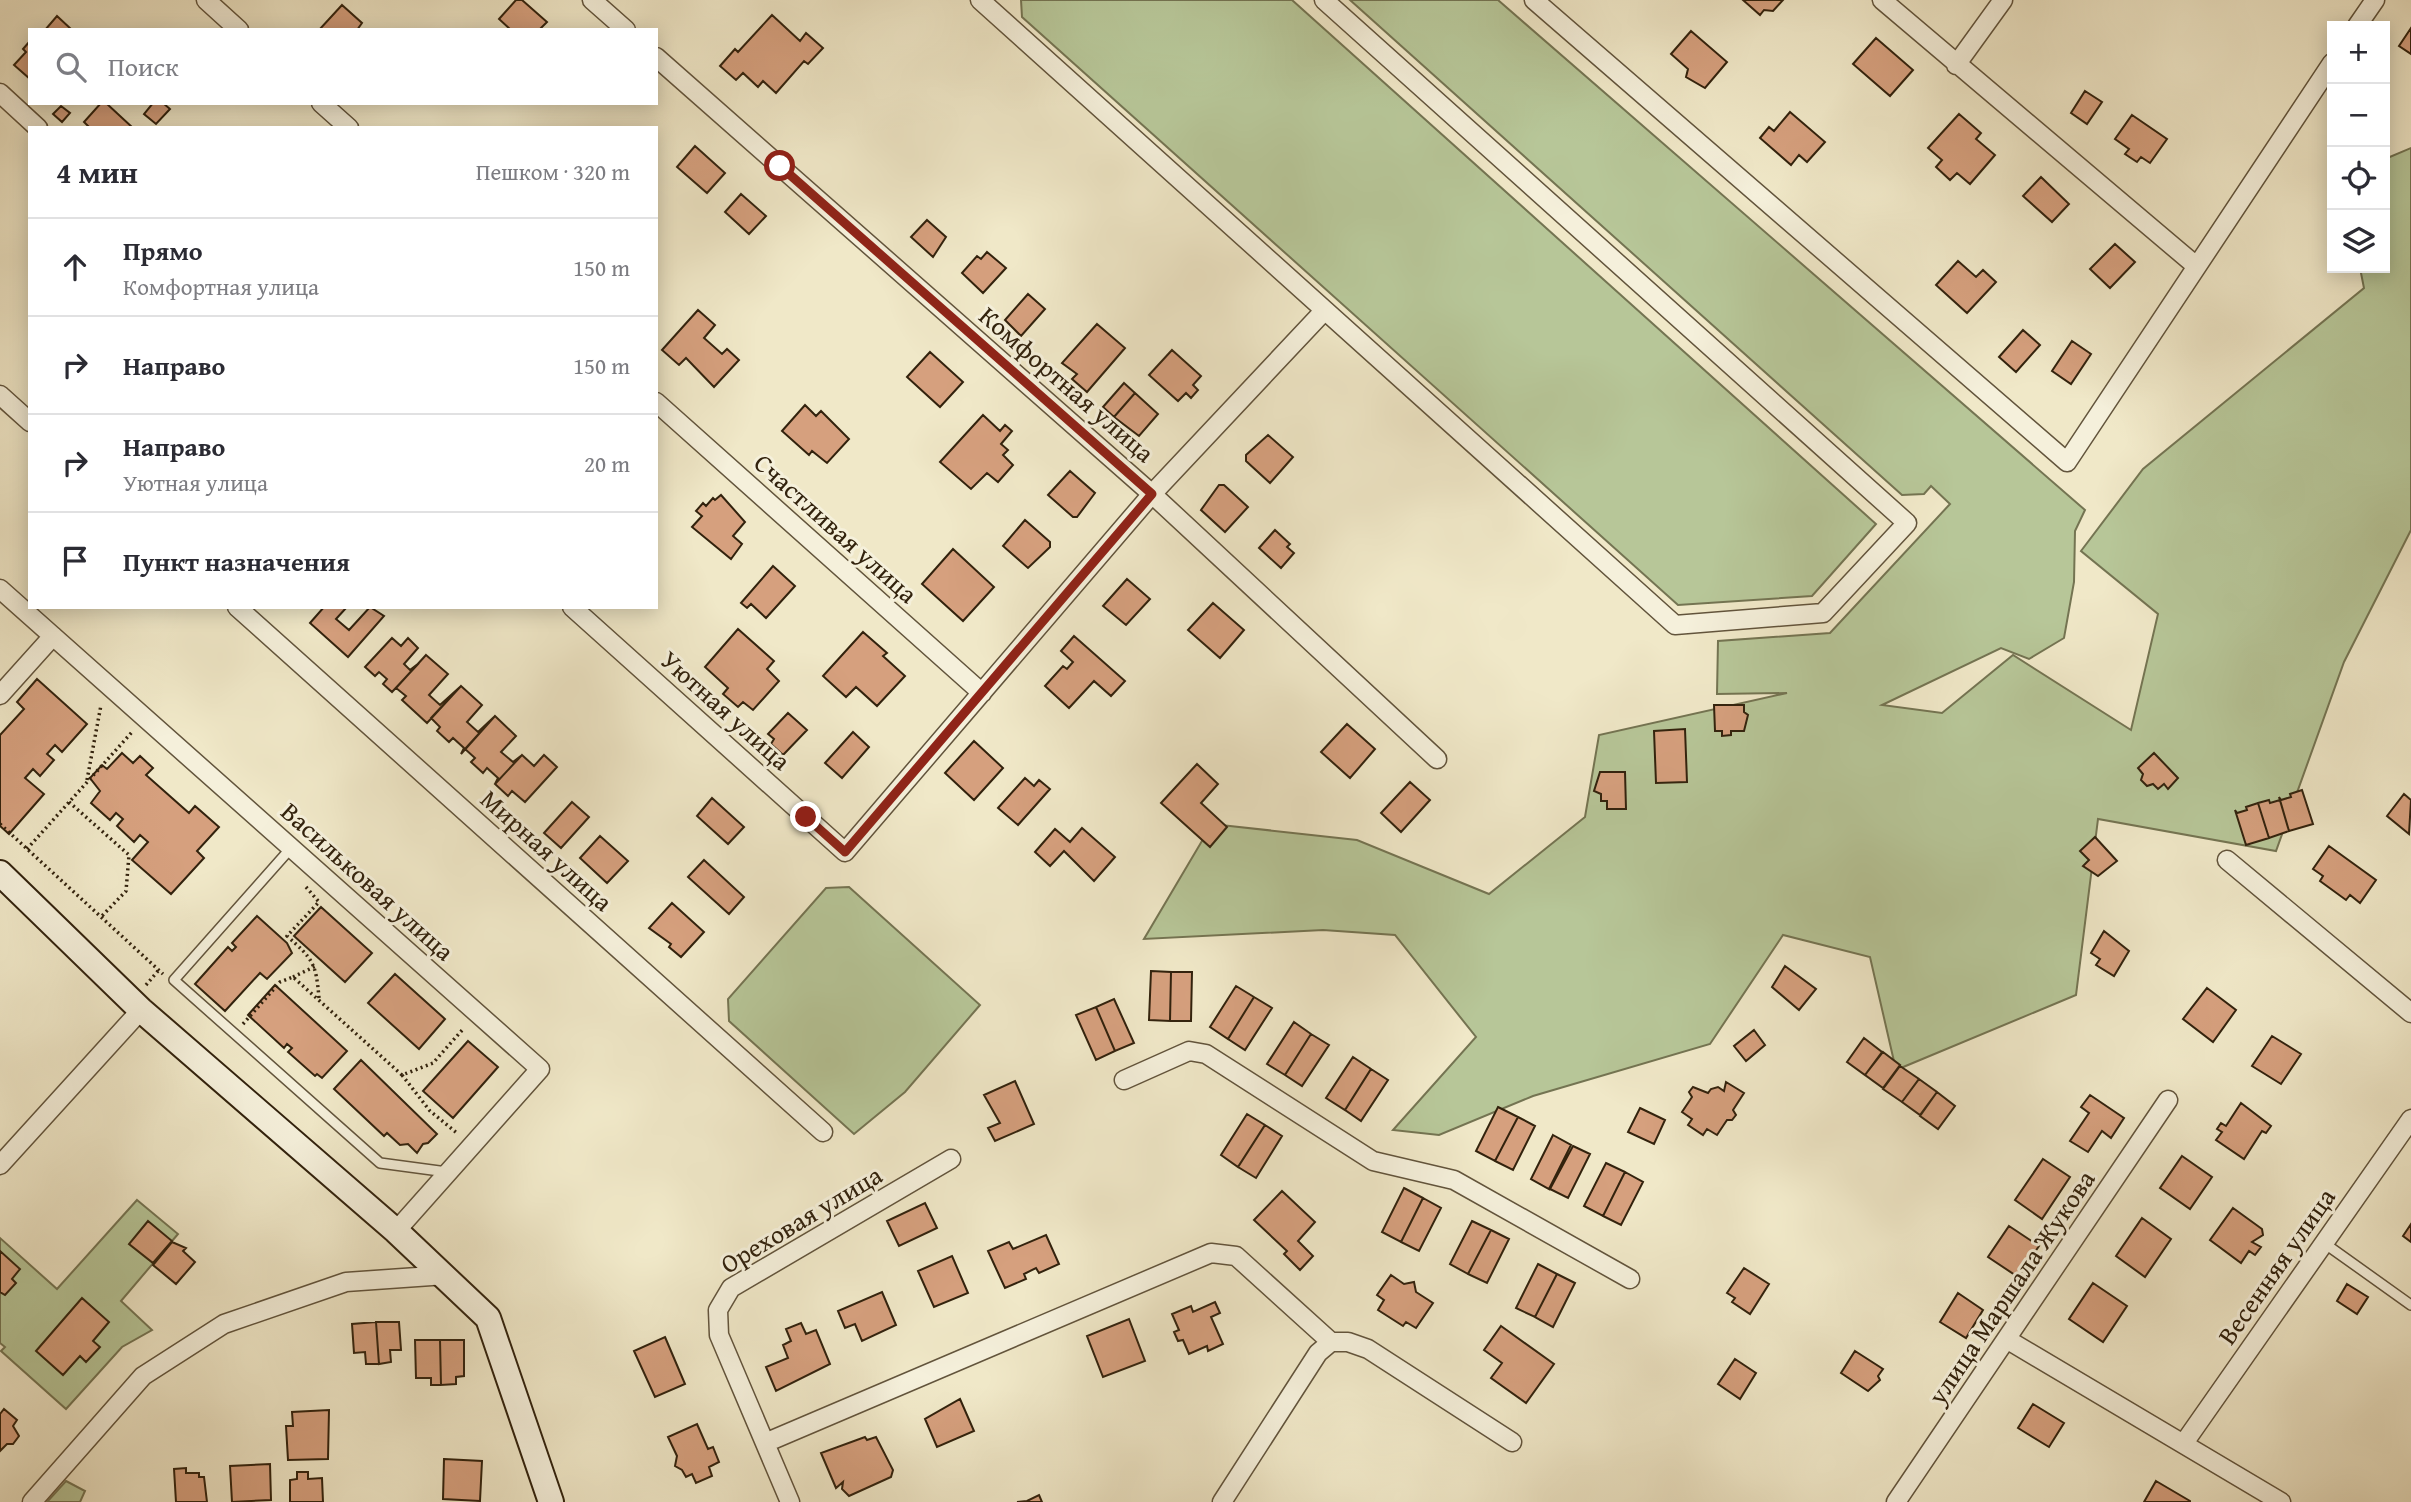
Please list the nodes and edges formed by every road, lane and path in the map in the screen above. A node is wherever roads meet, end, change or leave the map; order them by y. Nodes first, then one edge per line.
1 (206, 0) edge
2 (592, 0) edge
3 (1324, 0) edge
4 (1534, 0) edge
5 (1882, 0) edge
6 (2003, 0) edge
7 (2375, 0) edge
8 (987, 2) edge
9 (2360, 21) edge
10 (237, 28) edge
11 (624, 28) edge
12 (658, 59) edge
13 (1956, 65) junction
14 (2327, 70) edge
15 (0, 93) edge
16 (323, 105) edge
17 (36, 126) edge
18 (347, 126) edge
19 (2195, 265) junction
20 (1324, 311) junction
21 (0, 395) edge
22 (658, 404) edge
23 (28, 420) edge
24 (1152, 494) junction
25 (0, 589) edge
26 (239, 609) edge
27 (574, 609) edge
28 (53, 636) junction
29 (106, 683) junction
30 (982, 693) junction
31 (0, 695) edge
32 (145, 718) junction
33 (1437, 759) dead end
34 (87, 782) junction
35 (69, 802) junction
36 (0, 824) edge
37 (291, 848) junction
38 (27, 849) junction
39 (2227, 860) dead end
40 (0, 873) edge
41 (319, 873) junction
42 (100, 917) junction
43 (316, 966) junction
44 (158, 971) dead end
45 (293, 977) junction
46 (319, 1000) junction
47 (141, 1010) junction
48 (477, 1013) junction
49 (2411, 1013) edge
50 (234, 1034) junction
51 (402, 1075) junction
52 (1124, 1080) dead end
53 (2168, 1100) dead end
54 (2411, 1119) edge
55 (823, 1132) dead end
56 (472, 1145) junction
57 (951, 1159) dead end
58 (0, 1165) edge
59 (448, 1172) junction
60 (396, 1231) junction
61 (2324, 1243) junction
62 (446, 1275) junction
63 (1630, 1279) dead end
64 (2411, 1305) edge
65 (2008, 1340) junction
66 (1331, 1342) junction
67 (1512, 1442) dead end
68 (765, 1443) junction
69 (2184, 1443) junction
70 (33, 1502) edge
71 (551, 1502) edge
72 (790, 1502) edge
73 (1222, 1502) edge
74 (1896, 1502) edge
75 (2281, 1502) edge

1 - 10 street
2 - 11 street
3 - 20 street
4 - 19 street
5 - 13 street
6 - 13 street
7 - 9 street
8 - 20 street
12 - 24 street, Комфортная улица
13 - 19 street
14 - 19 street
15 - 17 street
16 - 18 street
20 - 24 street
21 - 23 street
22 - 30 street, Счастливая улица
24 - 30 street
24 - 33 street, Комфортная улица
25 - 28 street, Васильковая улица
26 - 55 street, Мирная улица
27 - 30 street, Уютная улица
28 - 29 street, Васильковая улица
28 - 31 street
29 - 32 street, Васильковая улица
29 - 34 path
32 - 34 path
32 - 37 street, Васильковая улица
34 - 35 path
35 - 38 path
35 - 42 path
36 - 38 path
37 - 41 street, Васильковая улица
37 - 50 lane
38 - 42 path
39 - 49 street
40 - 47 street
41 - 43 path
41 - 48 street, Васильковая улица
42 - 44 path
43 - 45 path
43 - 46 path
45 - 46 path
45 - 50 path
46 - 51 path
47 - 58 street
47 - 60 street
48 - 51 path
48 - 56 street, Васильковая улица
50 - 59 lane
51 - 56 path
52 - 63 street
53 - 65 street, улица Маршала Жукова
54 - 61 street, Весенняя улица
56 - 59 street, Васильковая улица
57 - 68 street, Ореховая улица
59 - 60 street, Васильковая улица
60 - 62 street
61 - 64 lane
61 - 69 street, Весенняя улица
62 - 70 street
62 - 71 street
65 - 69 street
65 - 74 street, улица Маршала Жукова
66 - 67 street
66 - 68 street
66 - 73 street
68 - 72 street, Ореховая улица
69 - 75 street

